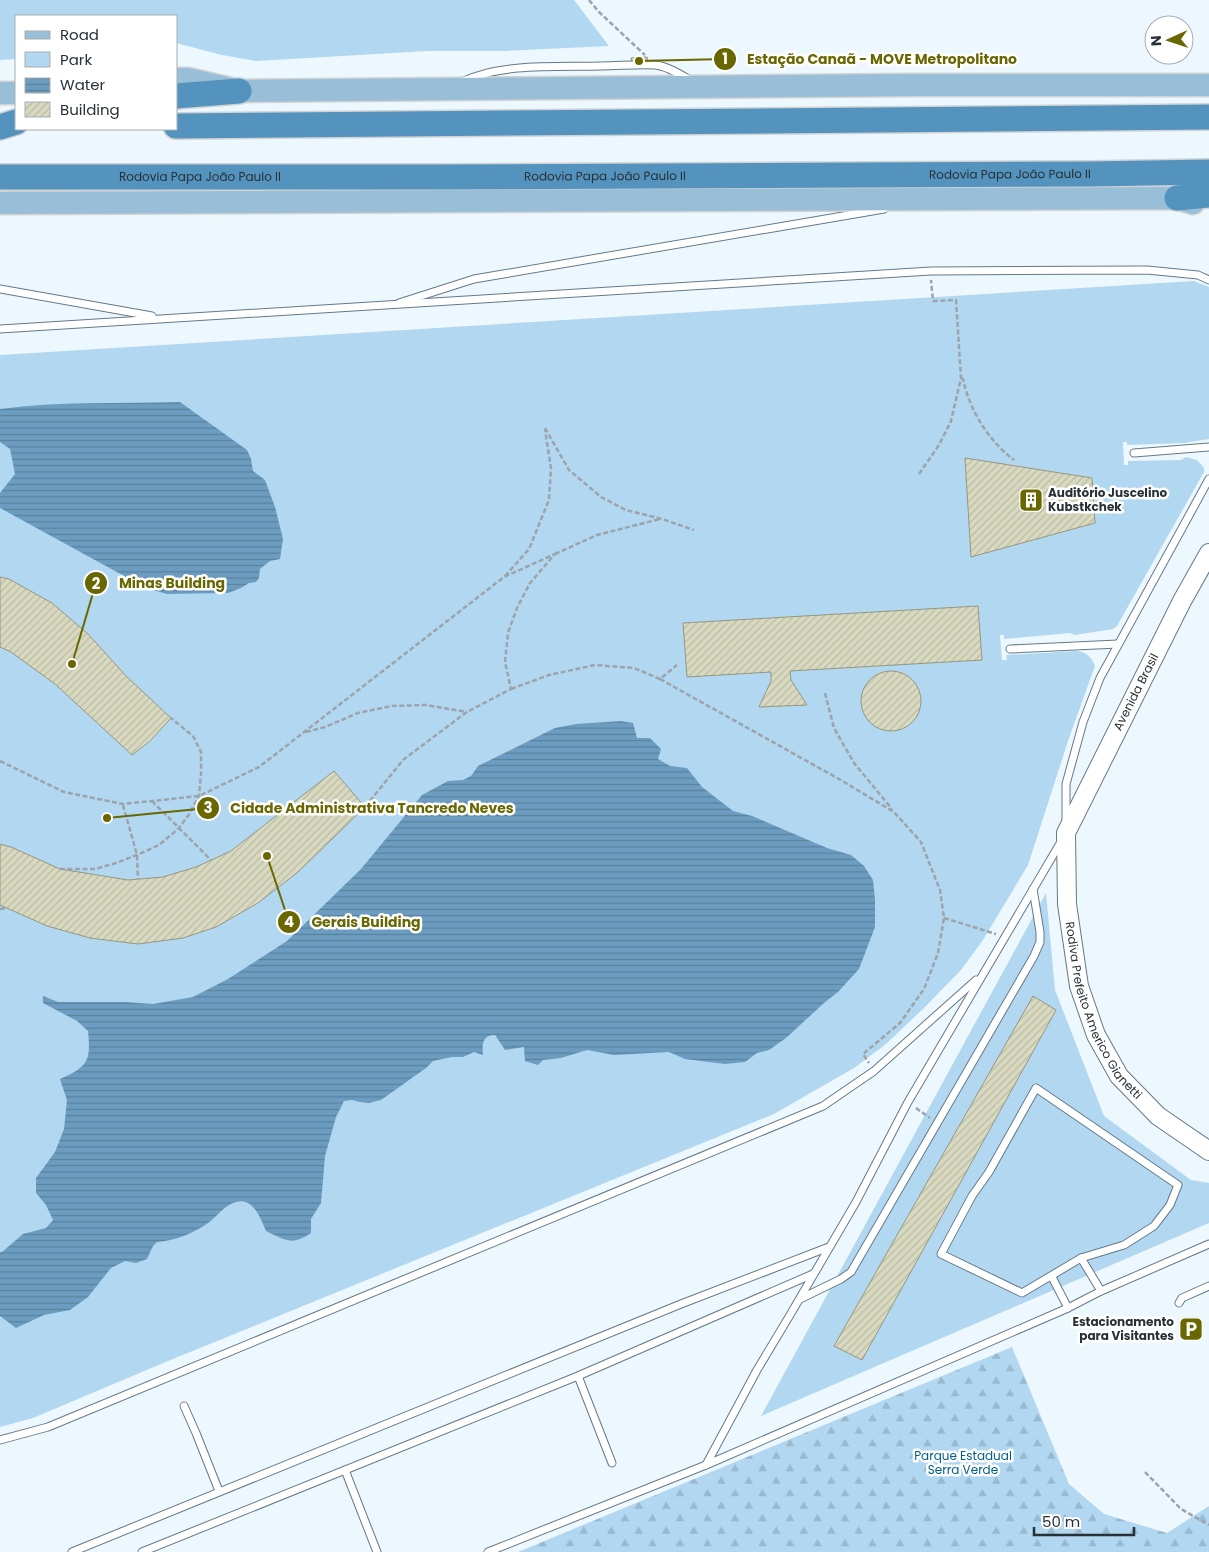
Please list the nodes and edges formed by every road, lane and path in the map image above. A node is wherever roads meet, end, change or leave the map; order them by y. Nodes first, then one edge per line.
1 (589, 0) edge
2 (657, 65) junction
3 (178, 79) edge
4 (1200, 83) edge
5 (701, 88) junction
6 (445, 89) junction
7 (239, 91) junction
8 (0, 93) edge
9 (15, 93) edge
10 (178, 96) edge
11 (1209, 117) edge
12 (15, 122) edge
13 (178, 126) edge
14 (0, 127) edge
15 (15, 127) edge
16 (1209, 172) edge
17 (0, 176) edge
18 (1209, 195) edge
19 (1177, 198) junction
20 (944, 199) junction
21 (0, 203) edge
22 (1209, 206) edge
23 (931, 271) junction
24 (1209, 280) edge
25 (0, 290) edge
26 (389, 306) junction
27 (163, 318) junction
28 (0, 329) edge
29 (961, 378) junction
30 (1209, 447) edge
31 (1134, 453) dead end
32 (1014, 460) dead end
33 (919, 474) dead end
34 (1209, 479) edge
35 (662, 519) junction
36 (694, 530) dead end
37 (1209, 553) edge
38 (555, 554) junction
39 (504, 577) junction
40 (1118, 644) junction
41 (1010, 648) dead end
42 (677, 665) dead end
43 (660, 679) junction
44 (511, 689) junction
45 (824, 693) dead end
46 (467, 712) junction
47 (171, 718) dead end
48 (303, 733) junction
49 (0, 760) edge
50 (199, 796) junction
51 (152, 801) junction
52 (123, 804) junction
53 (364, 807) dead end
54 (894, 812) junction
55 (178, 829) junction
56 (1066, 833) junction
57 (137, 855) junction
58 (211, 860) dead end
59 (60, 869) dead end
60 (138, 879) dead end
61 (1033, 889) junction
62 (6, 908) dead end
63 (0, 909) edge
64 (944, 918) junction
65 (1004, 937) junction
66 (982, 975) junction
67 (874, 1071) junction
68 (908, 1102) junction
69 (937, 1123) junction
70 (1209, 1152) edge
71 (1209, 1244) edge
72 (829, 1247) junction
73 (1081, 1258) junction
74 (814, 1274) junction
75 (1052, 1277) junction
76 (1209, 1286) edge
77 (1101, 1291) junction
78 (799, 1299) junction
79 (1179, 1303) dead end
80 (1068, 1308) junction
81 (578, 1376) junction
82 (184, 1406) dead end
83 (0, 1440) edge
84 (612, 1463) dead end
85 (706, 1465) junction
86 (344, 1470) junction
87 (1145, 1472) dead end
88 (219, 1491) junction
89 (1209, 1525) edge
90 (72, 1552) edge
91 (142, 1552) edge
92 (377, 1552) edge
93 (488, 1552) edge

1 - 2 path
2 - 5 lane
2 - 6 lane
3 - 7 main road
4 - 5 main road
5 - 6 main road
6 - 7 main road
7 - 10 highway
8 - 9 main road
11 - 13 highway
12 - 14 highway
14 - 15 highway
16 - 17 highway, Rodovia Papa João Paulo II
18 - 19 highway
19 - 20 main road
19 - 22 main road
20 - 21 main road
20 - 26 lane
23 - 24 lane
23 - 26 lane
23 - 29 path
25 - 27 lane
26 - 27 lane
27 - 28 lane
29 - 32 path
29 - 33 path
30 - 31 lane
34 - 40 lane
35 - 36 path
35 - 38 path
35 - 39 path
37 - 56 street, Avenida Brasil
38 - 39 path
38 - 44 path
39 - 48 path
40 - 41 lane
40 - 56 lane
42 - 43 path
43 - 44 path
43 - 54 path
44 - 46 path
45 - 54 path
46 - 48 path
46 - 53 path
47 - 50 path
48 - 50 path
49 - 52 path
50 - 51 path
50 - 55 path
51 - 52 path
51 - 55 path
52 - 57 path
54 - 64 path
55 - 57 path
55 - 58 path
56 - 61 lane
56 - 70 street, Rodiva Prefeito Americo Gianetti
57 - 59 path
57 - 60 path
61 - 65 lane
61 - 69 lane
62 - 63 path
64 - 65 path
64 - 67 path
65 - 66 lane
66 - 67 lane
66 - 68 lane
67 - 83 lane
68 - 69 path
68 - 72 lane
69 - 78 lane
71 - 77 lane
72 - 74 lane
72 - 88 lane
73 - 75 lane
73 - 75 lane
73 - 77 lane
74 - 78 lane
74 - 81 lane
75 - 80 lane
76 - 79 lane
77 - 80 lane
78 - 85 lane
80 - 85 lane
81 - 84 lane
81 - 86 lane
82 - 88 lane
85 - 93 lane
86 - 91 lane
86 - 92 lane
87 - 89 path
88 - 90 lane

